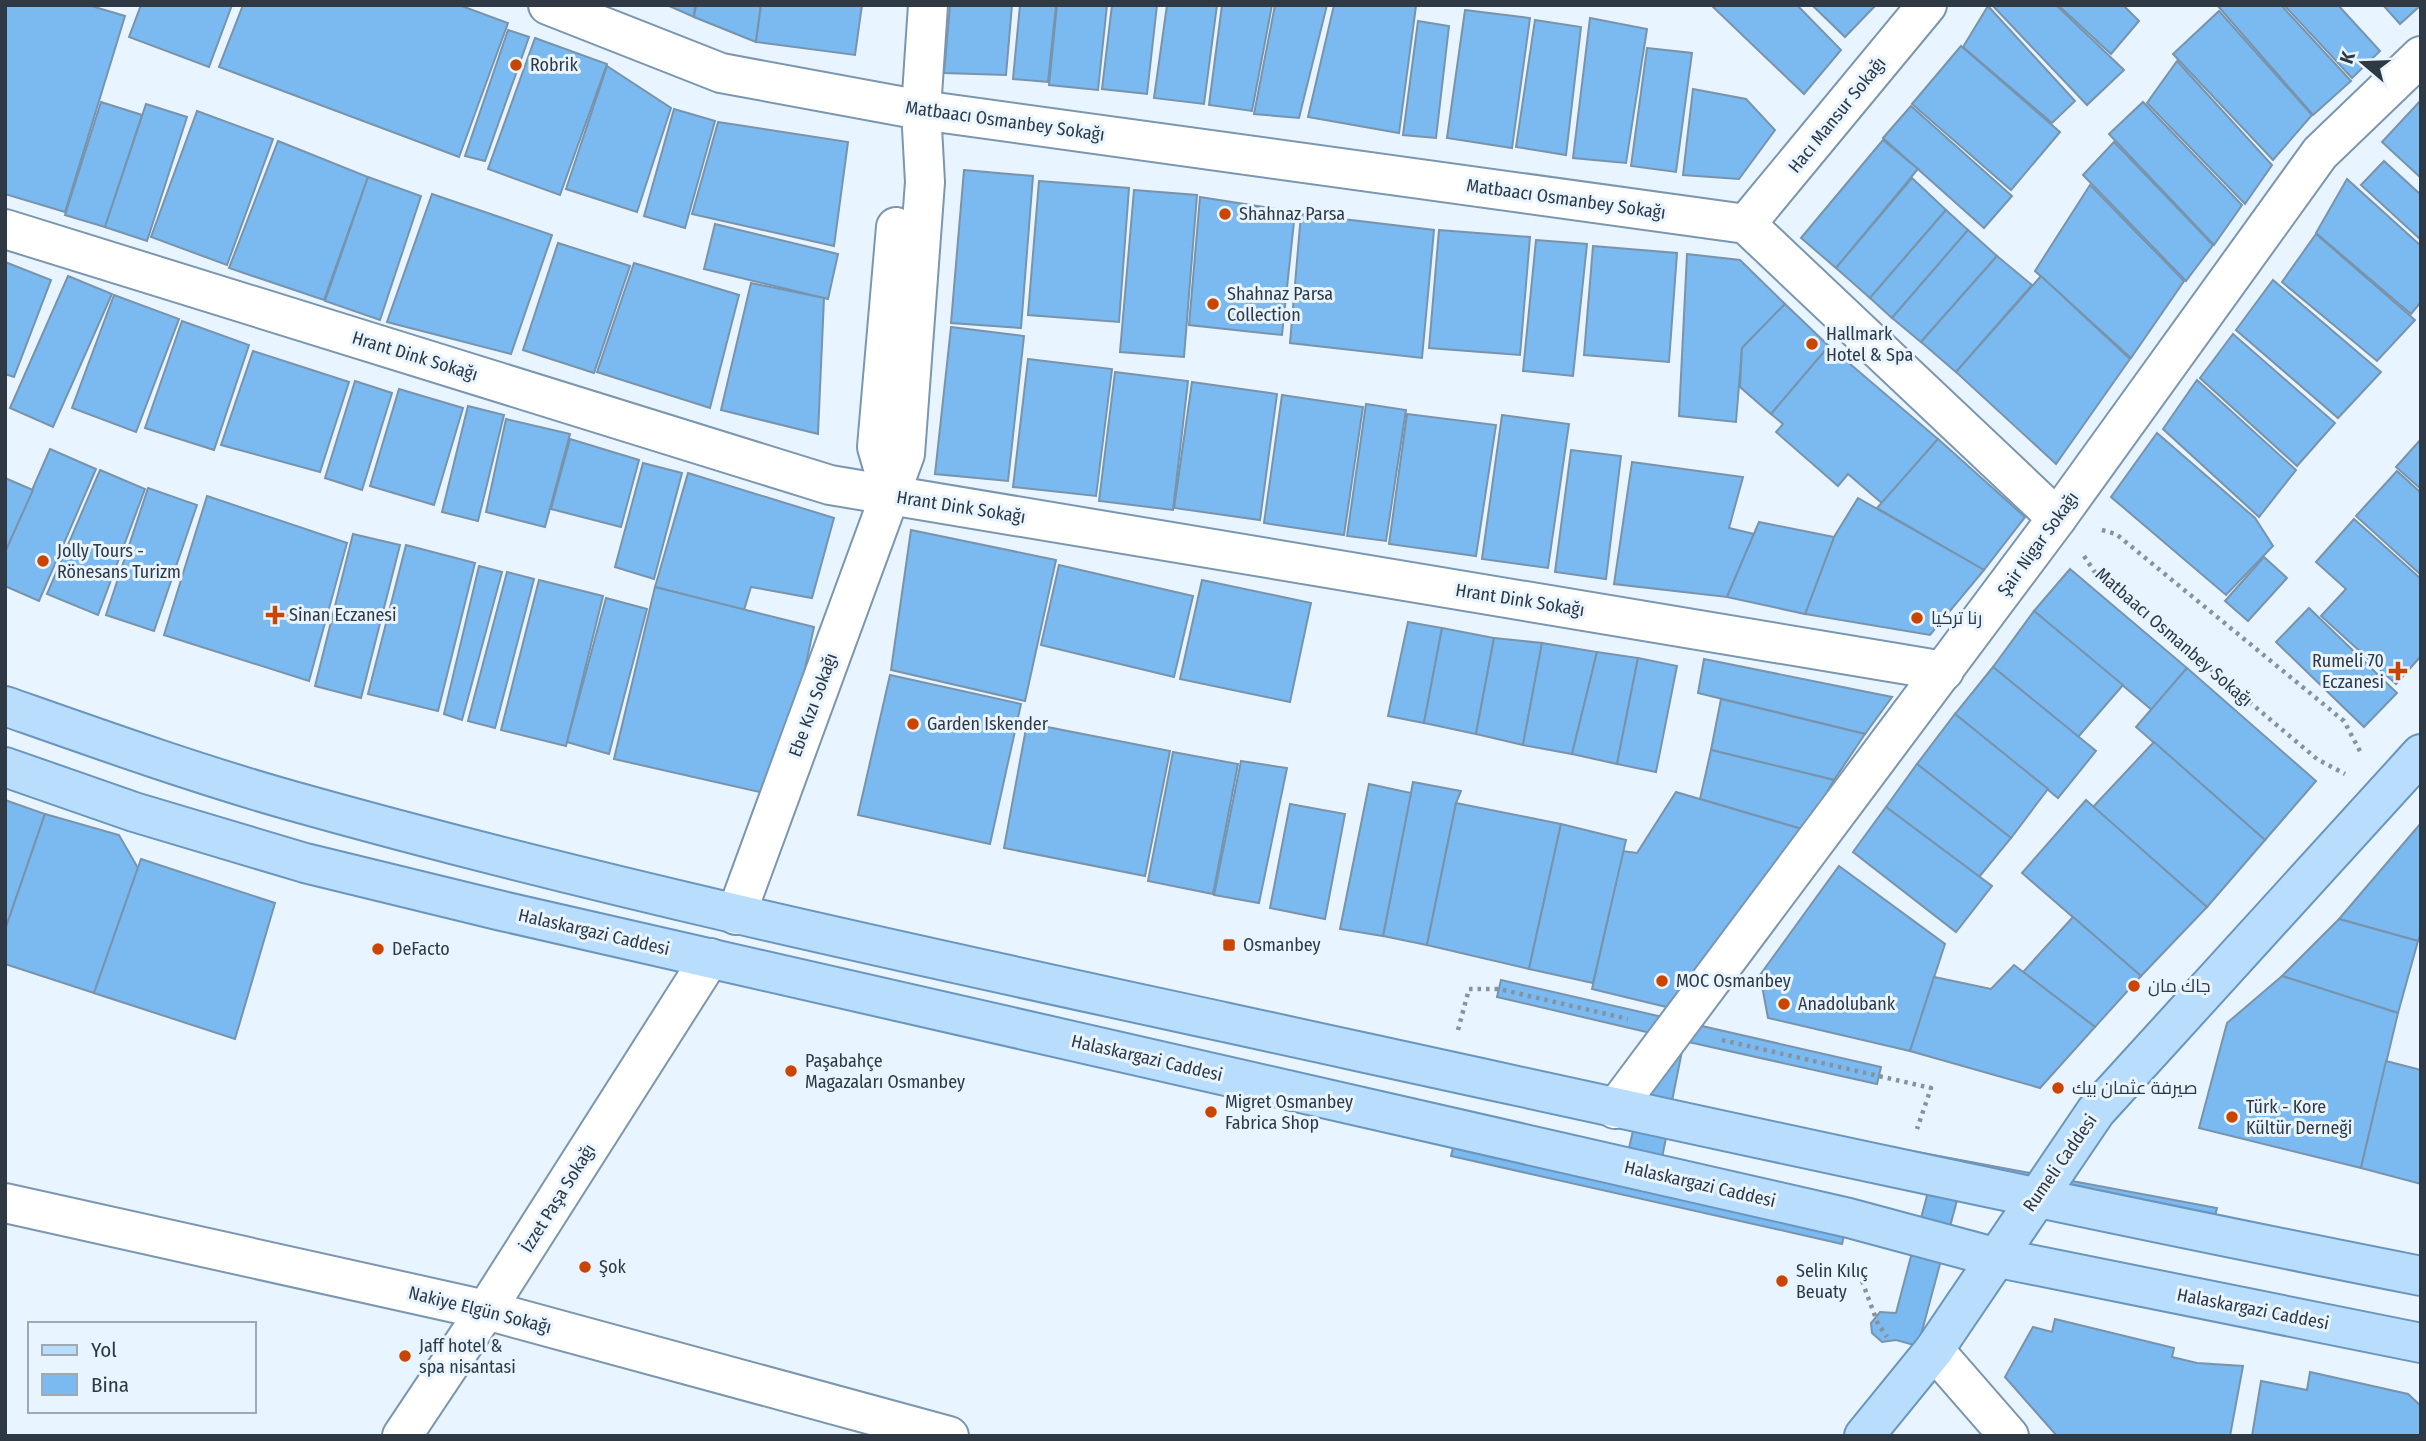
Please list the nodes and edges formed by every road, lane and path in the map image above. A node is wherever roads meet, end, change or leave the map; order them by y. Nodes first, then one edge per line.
1 (548, 5) edge
2 (928, 5) edge
3 (1927, 5) edge
4 (2421, 56) edge
5 (921, 110) junction
6 (1746, 225) junction
7 (5, 229) edge
8 (891, 495) junction
9 (2057, 518) junction
10 (1944, 671) junction
11 (5, 706) edge
12 (2420, 757) edge
13 (5, 767) edge
14 (2384, 794) junction
15 (736, 915) junction
16 (710, 958) junction
17 (1640, 1022) dead end
18 (1714, 1038) dead end
19 (1448, 1070) junction
20 (1615, 1109) junction
21 (1905, 1167) junction
22 (2035, 1199) junction
23 (5, 1203) edge
24 (1849, 1218) junction
25 (1994, 1257) junction
26 (2421, 1276) edge
27 (486, 1310) junction
28 (2421, 1343) edge
29 (1924, 1362) junction
30 (402, 1436) edge
31 (949, 1436) edge
32 (1864, 1436) edge
33 (2009, 1436) edge

1 - 5 street, Matbaacı Osmanbey Sokağı
2 - 5 street, Ebe Kızı Sokağı
3 - 6 street, Hacı Mansur Sokağı
4 - 9 street, Şair Nigar Sokağı
5 - 6 street, Matbaacı Osmanbey Sokağı
5 - 8 street, Ebe Kızı Sokağı
6 - 9 street
7 - 8 street, Hrant Dink Sokağı
8 - 10 street, Hrant Dink Sokağı
8 - 15 street, Ebe Kızı Sokağı
9 - 10 street, Şair Nigar Sokağı
9 - 14 path, Matbaacı Osmanbey Sokağı
9 - 14 path
10 - 20 street, Şair Nigar Sokağı
11 - 15 main road
12 - 14 main road, Rumeli Caddesi
13 - 16 main road, Halaskargazi Caddesi
14 - 22 main road, Rumeli Caddesi
15 - 16 main road
15 - 19 main road
16 - 24 main road, Halaskargazi Caddesi
16 - 27 street, İzzet Paşa Sokağı
17 - 19 path
18 - 21 path
19 - 20 main road
20 - 21 main road
21 - 22 main road
22 - 25 main road, Rumeli Caddesi
22 - 26 main road
23 - 27 street, Nakiye Elgün Sokağı
24 - 25 main road, Halaskargazi Caddesi
24 - 29 path
25 - 28 main road, Halaskargazi Caddesi
25 - 29 main road, Rumeli Caddesi
27 - 30 street, İzzet Paşa Sokağı
27 - 31 street, Nakiye Elgün Sokağı
29 - 32 main road, Rumeli Caddesi
29 - 33 street

